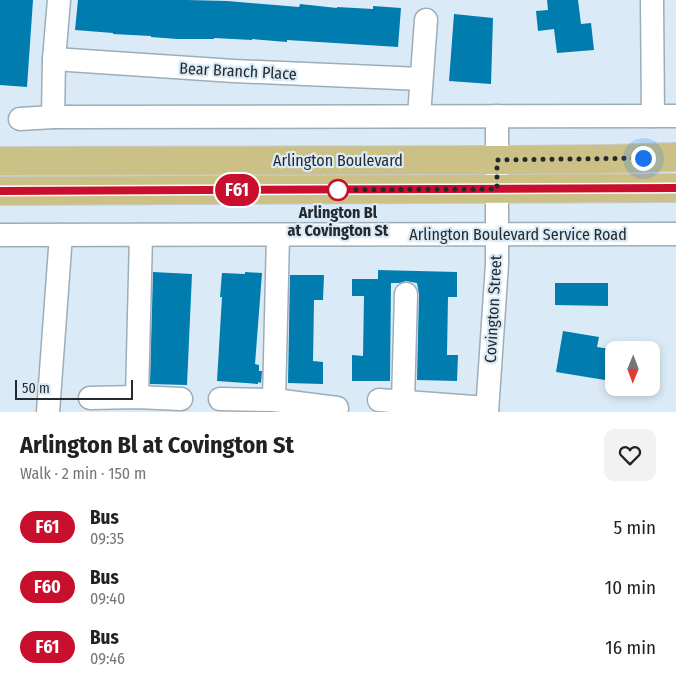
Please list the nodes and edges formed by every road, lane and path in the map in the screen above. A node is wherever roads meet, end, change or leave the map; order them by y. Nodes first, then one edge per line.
1 (59, 0) edge
2 (652, 0) edge
3 (426, 20) dead end
4 (54, 59) junction
5 (421, 79) junction
6 (419, 116) junction
7 (497, 116) junction
8 (653, 116) junction
9 (676, 116) edge
10 (53, 117) junction
11 (20, 119) dead end
12 (676, 157) edge
13 (497, 160) junction
14 (0, 161) edge
15 (676, 188) edge
16 (497, 189) junction
17 (0, 191) edge
18 (496, 234) junction
19 (676, 234) edge
20 (0, 235) edge
21 (61, 235) junction
22 (141, 235) junction
23 (278, 235) junction
24 (406, 294) dead end
25 (137, 397) junction
26 (90, 398) dead end
27 (182, 399) dead end
28 (220, 399) dead end
29 (274, 400) junction
30 (379, 400) dead end
31 (402, 407) edge
32 (337, 408) dead end
33 (487, 410) edge
34 (48, 412) edge

1 - 4 street
2 - 8 street
3 - 5 street
4 - 5 street, Bear Branch Place
4 - 10 street
5 - 6 street
6 - 7 street
6 - 10 street
7 - 8 street
7 - 13 street, Covington Street
8 - 9 street
10 - 11 street
12 - 13 main road, Arlington Boulevard
13 - 14 main road, Arlington Boulevard
13 - 16 street, Covington Street
15 - 16 main road, Arlington Boulevard
16 - 17 main road, Arlington Boulevard
16 - 18 street, Covington Street
18 - 19 street, Arlington Boulevard Service Road
18 - 23 street, Arlington Boulevard Service Road
18 - 33 street, Covington Street
20 - 21 street, Arlington Boulevard Service Road
21 - 22 street, Arlington Boulevard Service Road
21 - 34 street
22 - 23 street, Arlington Boulevard Service Road
22 - 25 street
23 - 29 street
24 - 31 street
25 - 26 street
25 - 27 street
28 - 29 street
29 - 32 street
30 - 31 street
31 - 33 street

